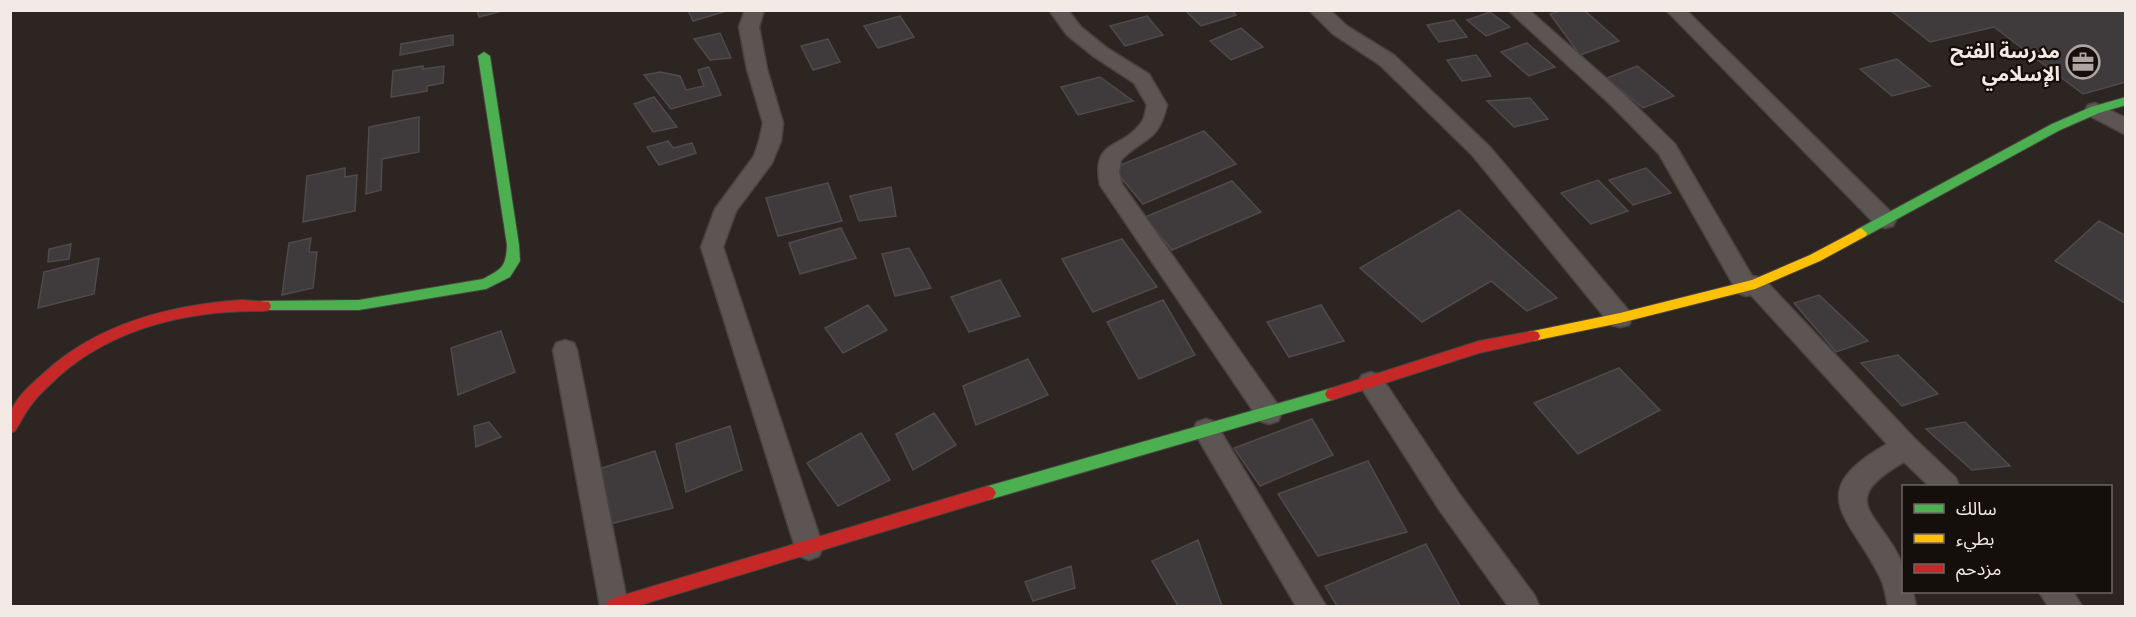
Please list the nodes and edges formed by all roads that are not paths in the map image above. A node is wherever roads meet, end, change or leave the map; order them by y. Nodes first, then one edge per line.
1 (755, 10) edge
2 (1058, 10) edge
3 (1318, 10) edge
4 (1517, 10) edge
5 (1675, 10) edge
6 (484, 56) dead end
7 (2126, 101) edge
8 (2095, 110) junction
9 (2126, 128) edge
10 (1885, 220) junction
11 (1750, 285) junction
12 (1620, 318) junction
13 (565, 350) dead end
14 (1371, 382) junction
15 (1269, 413) junction
16 (10, 427) edge
17 (1206, 430) junction
18 (1906, 447) junction
19 (1945, 485) edge
20 (809, 548) junction
21 (2055, 593) edge
22 (614, 606) edge
23 (1312, 606) edge
24 (1525, 606) edge
25 (1902, 606) edge
26 (2068, 606) edge

1 - 20 street
2 - 15 street
3 - 12 street
4 - 11 street
5 - 10 street
6 - 16 street
7 - 8 street
8 - 9 street
8 - 10 street
10 - 11 street
11 - 12 street
11 - 18 street
12 - 14 street
13 - 22 street
14 - 15 street
14 - 24 street
15 - 17 street
17 - 20 street
17 - 23 street
18 - 19 street
18 - 25 street
20 - 22 street
21 - 26 street

